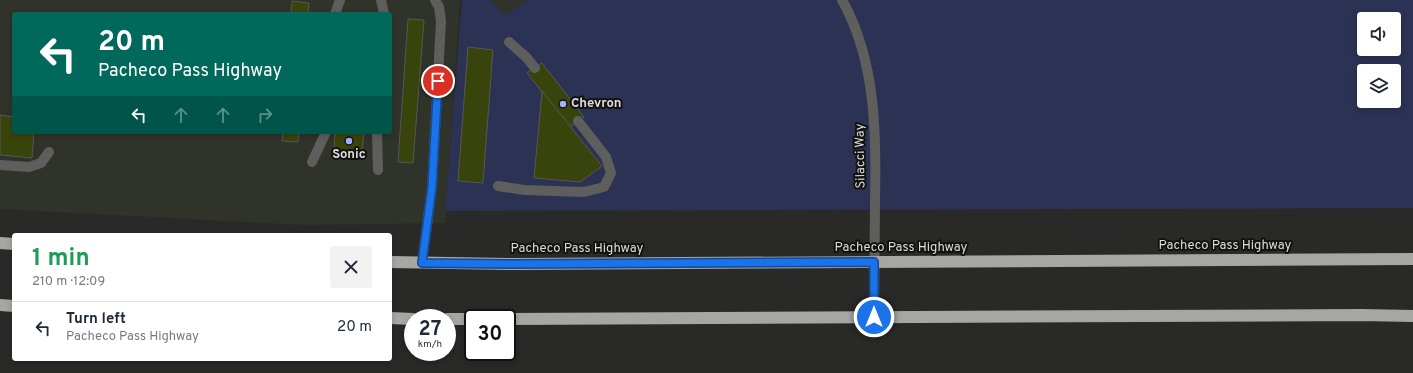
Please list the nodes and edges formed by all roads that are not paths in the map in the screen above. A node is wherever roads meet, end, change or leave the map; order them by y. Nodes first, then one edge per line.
1 (340, 0) edge
2 (381, 0) edge
3 (435, 0) edge
4 (842, 0) edge
5 (336, 12) edge
6 (384, 12) edge
7 (510, 42) dead end
8 (535, 68) dead end
9 (578, 121) dead end
10 (325, 134) edge
11 (377, 134) edge
12 (49, 152) dead end
13 (312, 162) dead end
14 (0, 165) edge
15 (378, 170) dead end
16 (498, 186) dead end
17 (0, 243) edge
18 (12, 244) edge
19 (1413, 259) edge
20 (392, 262) edge
21 (874, 262) junction
22 (422, 263) junction
23 (0, 305) edge
24 (12, 306) edge
25 (1413, 316) edge
26 (874, 317) junction
27 (392, 318) edge
28 (404, 318) edge
29 (516, 319) edge

1 - 5 street
2 - 6 street
3 - 22 street
4 - 21 street, Silacci Way
7 - 8 street
9 - 16 street
10 - 13 street
11 - 15 street
12 - 14 street
17 - 18 highway
19 - 21 highway, Pacheco Pass Highway
20 - 22 highway, Pacheco Pass Highway
21 - 22 highway, Pacheco Pass Highway
21 - 26 street, Silacci Way
23 - 24 highway
25 - 26 highway
26 - 29 highway
27 - 28 highway

